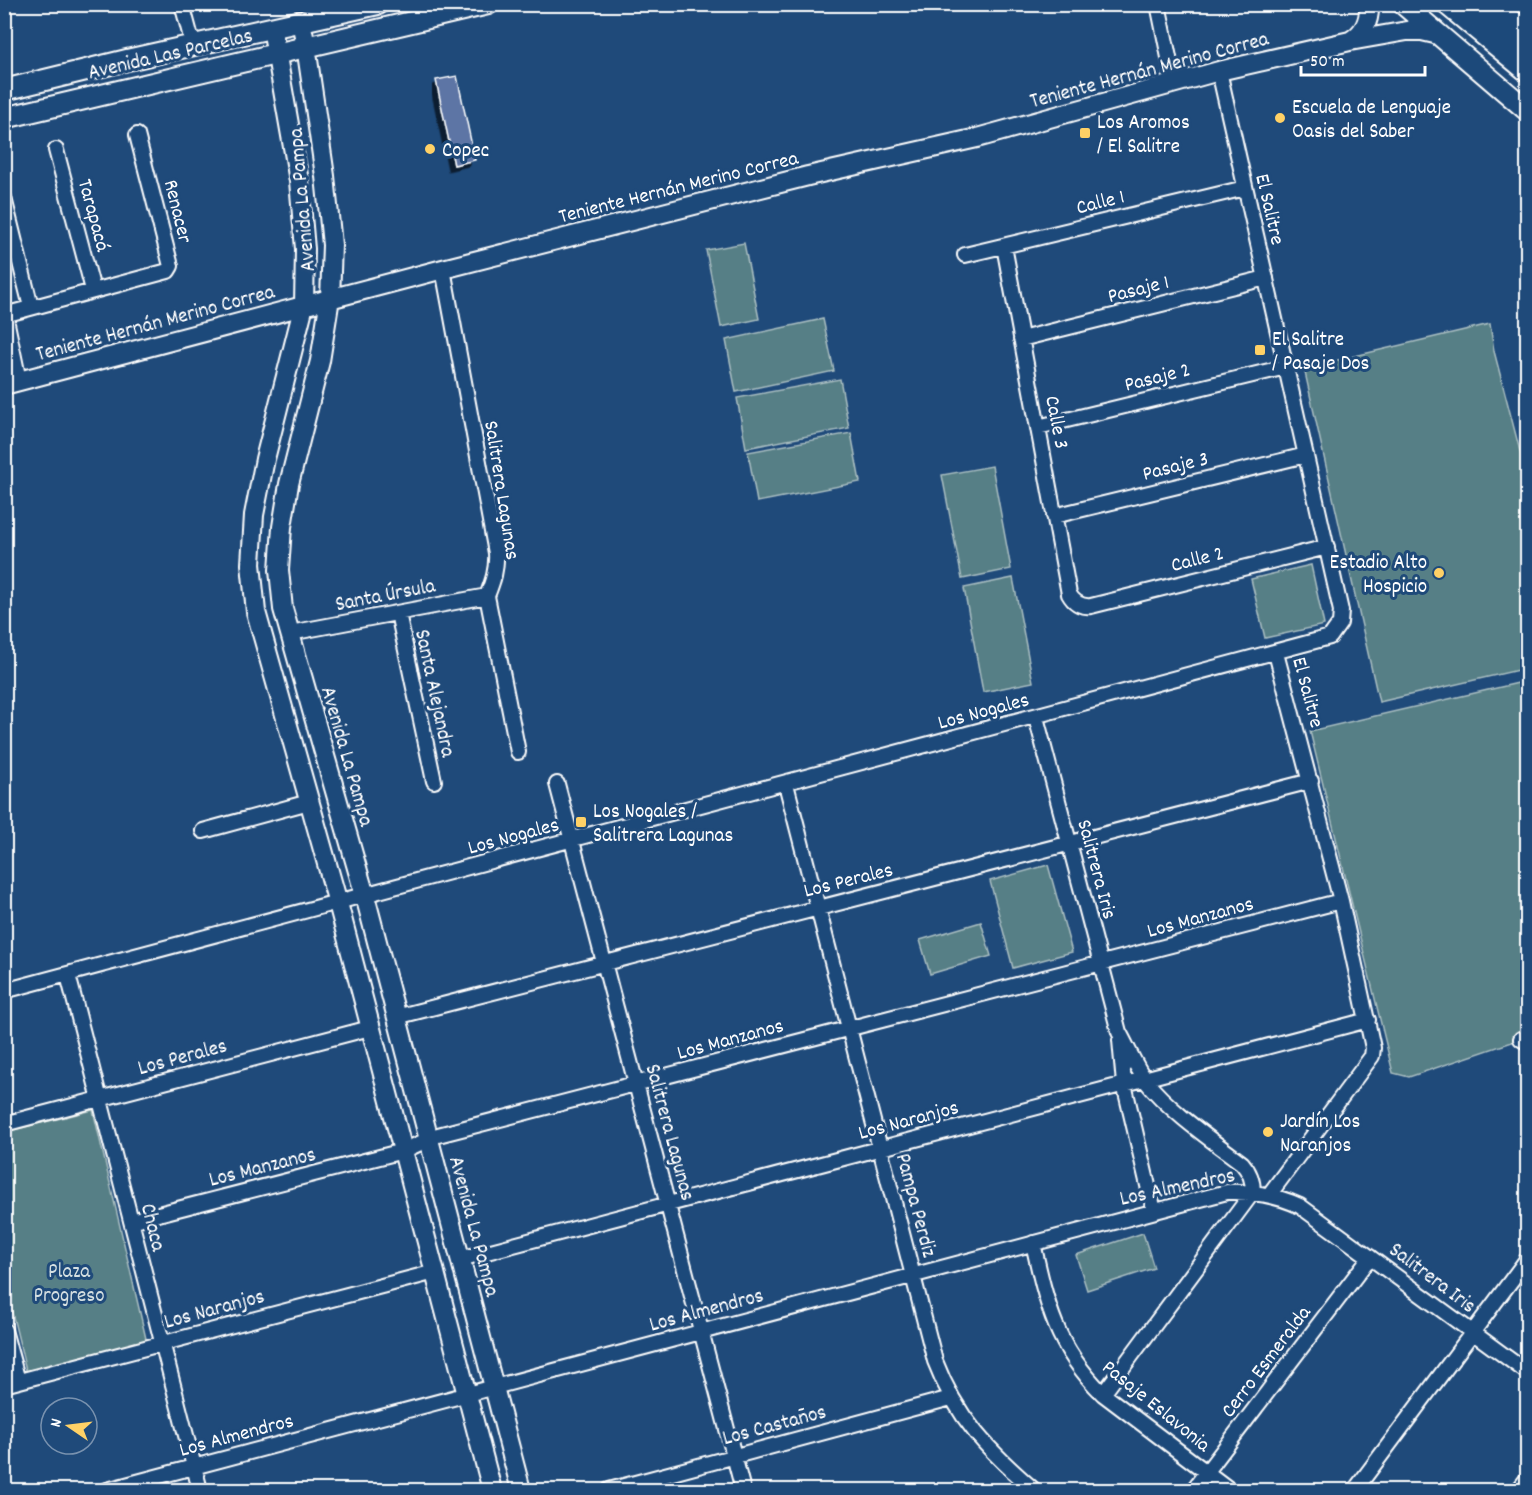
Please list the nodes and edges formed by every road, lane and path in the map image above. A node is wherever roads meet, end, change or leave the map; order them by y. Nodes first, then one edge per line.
1 (182, 4) edge
2 (378, 4) edge
3 (488, 4) edge
4 (1158, 4) edge
5 (1369, 4) edge
6 (1403, 4) edge
7 (1452, 4) edge
8 (1488, 4) edge
9 (324, 11) edge
10 (301, 22) junction
11 (272, 28) junction
12 (1439, 35) junction
13 (1527, 37) edge
14 (1350, 41) junction
15 (192, 45) junction
16 (306, 46) junction
17 (277, 53) junction
18 (1527, 68) edge
19 (1219, 71) junction
20 (1174, 82) junction
21 (4, 90) edge
22 (1527, 111) edge
23 (4, 118) edge
24 (137, 135) dead end
25 (56, 150) dead end
26 (1245, 188) junction
27 (4, 198) edge
28 (1004, 246) junction
29 (965, 255) dead end
30 (443, 269) junction
31 (142, 278) joint
32 (1266, 278) junction
33 (93, 290) junction
34 (330, 298) junction
35 (304, 305) junction
36 (31, 307) junction
37 (5, 314) edge
38 (1021, 339) junction
39 (1286, 367) junction
40 (12, 383) edge
41 (1038, 427) junction
42 (1306, 455) junction
43 (1054, 516) junction
44 (1327, 547) junction
45 (487, 596) junction
46 (1078, 604) joint
47 (398, 613) junction
48 (290, 633) junction
49 (1276, 653) junction
50 (1036, 717) junction
51 (518, 752) dead end
52 (434, 781) dead end
53 (1311, 781) junction
54 (557, 784) dead end
55 (786, 784) junction
56 (309, 802) junction
57 (204, 831) dead end
58 (572, 841) junction
59 (1070, 843) junction
60 (365, 896) junction
61 (1341, 901) junction
62 (338, 903) junction
63 (818, 908) junction
64 (604, 963) junction
65 (1101, 963) junction
66 (68, 975) junction
67 (4, 992) edge
68 (396, 1017) junction
69 (1368, 1020) junction
70 (370, 1028) junction
71 (849, 1029) junction
72 (1119, 1032) junction
73 (1144, 1079) junction
74 (636, 1084) junction
75 (1124, 1084) junction
76 (100, 1099) junction
77 (4, 1124) edge
78 (428, 1138) junction
79 (880, 1148) junction
80 (403, 1151) junction
81 (1252, 1192) junction
82 (1269, 1194) junction
83 (668, 1204) junction
84 (1154, 1211) junction
85 (1314, 1215) joint
86 (131, 1221) junction
87 (1033, 1243) junction
88 (1370, 1257) junction
89 (1527, 1258) edge
90 (460, 1259) junction
91 (435, 1272) junction
92 (913, 1275) junction
93 (4, 1330) edge
94 (701, 1331) junction
95 (1472, 1332) junction
96 (162, 1343) junction
97 (1527, 1373) edge
98 (11, 1383) edge
99 (494, 1387) junction
100 (467, 1394) junction
101 (1103, 1394) junction
102 (951, 1398) junction
103 (734, 1456) junction
104 (194, 1467) junction
105 (1207, 1473) junction
106 (1016, 1474) junction
107 (1527, 1481) edge
108 (107, 1491) edge
109 (200, 1491) edge
110 (492, 1491) edge
111 (521, 1491) edge
112 (609, 1491) edge
113 (743, 1491) edge
114 (1021, 1491) edge
115 (1034, 1491) edge
116 (1193, 1491) edge
117 (1230, 1491) edge
118 (1354, 1491) edge
119 (1521, 1491) edge

1 - 15 street
2 - 9 main road, Avenida Las Parcelas
3 - 16 main road, Avenida Las Parcelas
4 - 20 street
5 - 14 street
6 - 12 main road
7 - 18 highway
8 - 13 highway
9 - 10 main road, Avenida Las Parcelas
10 - 11 main road, Avenida Las Parcelas
10 - 16 street, Avenida La Pampa
11 - 15 main road, Avenida Las Parcelas
11 - 17 street, Avenida La Pampa
12 - 14 street, Teniente Hernán Merino Correa
12 - 22 main road
14 - 19 street, Teniente Hernán Merino Correa
15 - 21 main road, Avenida Las Parcelas
16 - 17 main road, Avenida Las Parcelas
16 - 34 street, Avenida La Pampa
17 - 23 main road, Avenida Las Parcelas
17 - 35 street, Avenida La Pampa
19 - 20 street, Teniente Hernán Merino Correa
19 - 26 street, El Salitre
20 - 30 street, Teniente Hernán Merino Correa
24 - 31 street, Renacer
25 - 33 street, Tarapacá
26 - 28 street, Calle 1
26 - 32 street, El Salitre
27 - 36 street
28 - 29 street, Calle 1
28 - 38 street, Calle 3
30 - 34 street, Teniente Hernán Merino Correa
30 - 45 street, Salitrera Lagunas
31 - 33 street, Teniente Hernán Merino Correa
32 - 38 street, Pasaje 1
32 - 39 street, El Salitre
33 - 36 street, Teniente Hernán Merino Correa
34 - 35 street, Teniente Hernán Merino Correa
34 - 48 street, Avenida La Pampa
35 - 40 street, Teniente Hernán Merino Correa
35 - 56 street, Avenida La Pampa
36 - 37 street, Teniente Hernán Merino Correa
37 - 40 street, Teniente Hernán Merino Correa
38 - 41 street, Calle 3
39 - 41 street, Pasaje 2
39 - 42 street, El Salitre
41 - 43 street, Calle 3
42 - 43 street, Pasaje 3
42 - 44 street, El Salitre
43 - 46 street, Calle 3
44 - 46 street, Calle 2
44 - 49 street, El Salitre
45 - 47 street, Santa Úrsula
45 - 51 street, Salitrera Lagunas
47 - 48 street, Santa Úrsula
47 - 52 street, Santa Alejandra
48 - 60 street, Avenida La Pampa
49 - 50 street, Los Nogales
49 - 53 street, El Salitre
50 - 55 street, Los Nogales
50 - 59 street, Salitrera Iris
53 - 59 street, Los Perales
53 - 61 street, El Salitre
54 - 58 street, Salitrera Lagunas
55 - 58 street, Los Nogales
55 - 63 street, Pampa Perdiz
56 - 57 street
56 - 62 street, Avenida La Pampa
58 - 60 street, Los Nogales
58 - 64 street, Salitrera Lagunas
59 - 63 street, Los Perales
59 - 65 street, Salitrera Iris
60 - 62 street, Los Nogales
60 - 68 street, Avenida La Pampa
61 - 65 street, Los Manzanos
61 - 69 street, El Salitre
62 - 66 street, Los Nogales
62 - 70 street, Avenida La Pampa
63 - 64 street, Los Perales
63 - 71 street, Pampa Perdiz
64 - 68 street, Los Perales
64 - 74 street, Salitrera Lagunas
65 - 71 street, Los Manzanos
65 - 72 street, Salitrera Iris
66 - 67 street, Los Nogales
66 - 76 street, Chaca
68 - 78 street, Avenida La Pampa
69 - 73 street, Los Naranjos
69 - 82 street, El Salitre
70 - 76 street, Los Perales
70 - 80 street, Avenida La Pampa
71 - 74 street, Los Manzanos
71 - 79 street, Pampa Perdiz
72 - 73 street, Salitrera Iris
72 - 75 street, Salitrera Iris
73 - 75 street, Los Naranjos
73 - 81 street, Salitrera Iris
74 - 78 street, Los Manzanos
74 - 83 street, Salitrera Lagunas
75 - 79 street, Los Naranjos
75 - 84 street, Salitrera Iris
76 - 77 street, Los Perales
76 - 86 street, Chaca
78 - 80 street, Los Manzanos
78 - 90 street, Avenida La Pampa
79 - 83 street, Los Naranjos
79 - 92 street, Pampa Perdiz
80 - 86 street, Los Manzanos
80 - 91 street, Avenida La Pampa
81 - 82 street, Los Almendros
81 - 84 street, Los Almendros
81 - 101 street
82 - 85 street, Los Almendros
83 - 90 street, Los Naranjos
83 - 94 street, Salitrera Lagunas
84 - 87 street, Los Almendros
85 - 88 street, Salitrera Iris
86 - 96 street, Chaca
87 - 92 street, Los Almendros
87 - 101 street, Pasaje Eslavonia
88 - 95 street, Salitrera Iris
88 - 105 street, Cerro Esmeralda
89 - 95 street
90 - 99 street, Avenida La Pampa
91 - 96 street, Los Naranjos
91 - 100 street, Avenida La Pampa
92 - 94 street, Los Almendros
92 - 102 street, Pampa Perdiz
93 - 98 street
94 - 99 street, Los Almendros
94 - 103 street, Salitrera Lagunas
95 - 97 street, Salitrera Iris
95 - 118 street
96 - 98 street, Los Naranjos
96 - 104 street, Chaca
99 - 100 street, Los Almendros
99 - 111 street, Avenida La Pampa
100 - 104 street, Los Almendros
100 - 110 street, Avenida La Pampa
101 - 105 street, Pasaje Eslavonia
102 - 103 street, Los Castaños
102 - 106 street, Pampa Perdiz
103 - 112 street, Los Castaños
103 - 113 street, Salitrera Lagunas
104 - 108 street, Los Almendros
104 - 109 street, Chaca
105 - 116 street, Cerro Esmeralda
105 - 117 street, Pasaje Eslavonia
106 - 114 street, Pampa Perdiz
106 - 115 street, Pampa Perdiz
107 - 119 street

